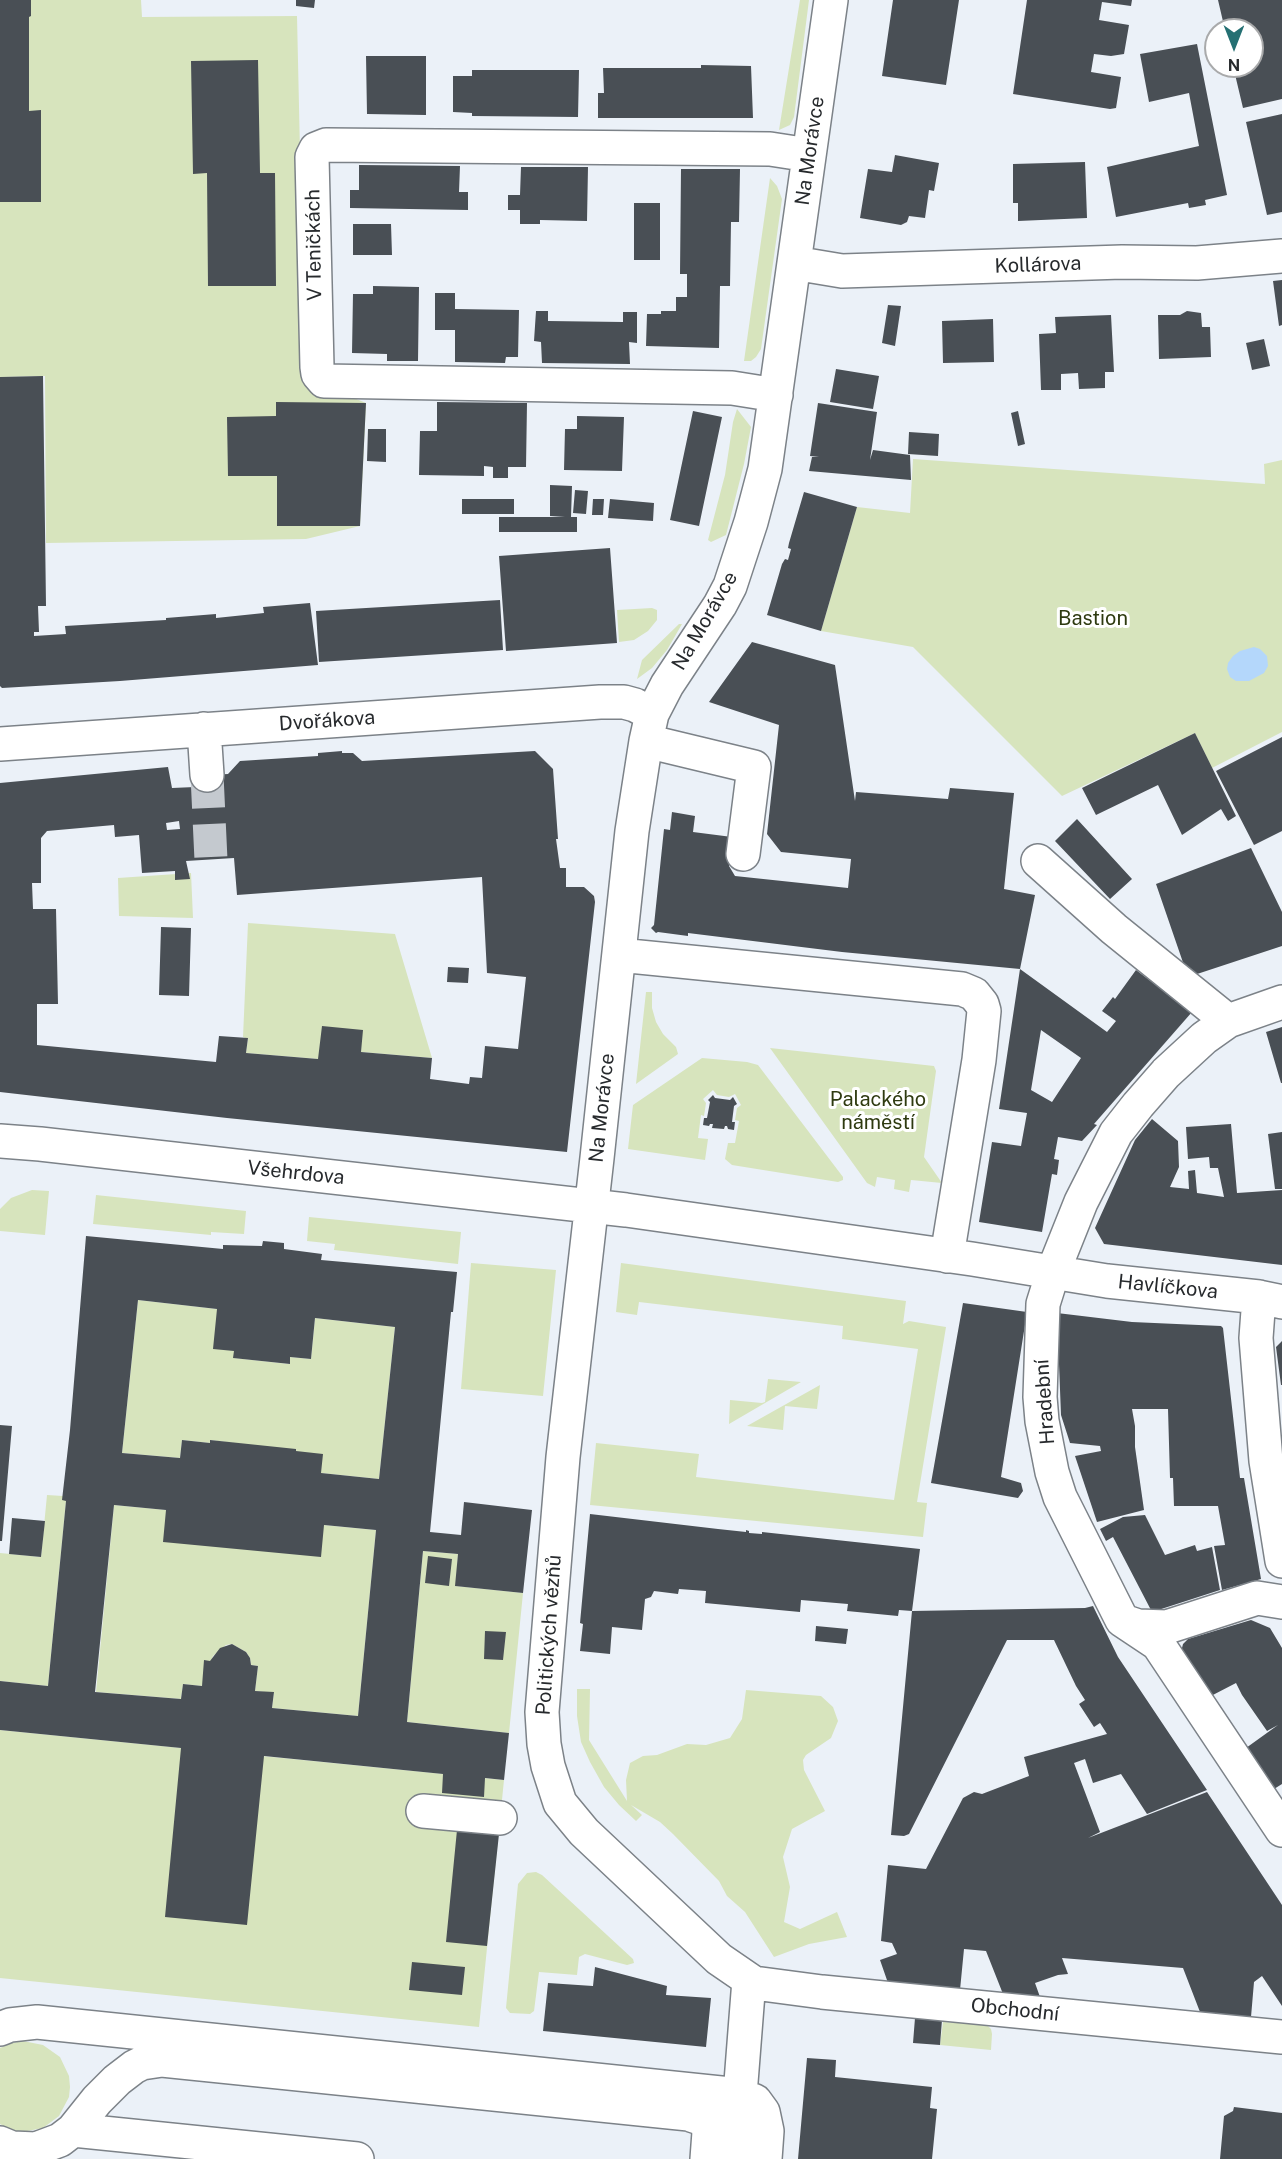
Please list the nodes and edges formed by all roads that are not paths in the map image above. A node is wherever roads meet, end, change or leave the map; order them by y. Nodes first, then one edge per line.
1 (831, 0) edge
2 (809, 156) junction
3 (1282, 256) edge
4 (794, 263) junction
5 (776, 395) junction
6 (649, 727) junction
7 (204, 729) junction
8 (0, 744) edge
9 (207, 775) tunnel mouth
10 (743, 854) dead end
11 (1038, 861) dead end
12 (619, 955) junction
13 (1282, 1002) edge
14 (1228, 1021) junction
15 (0, 1141) edge
16 (591, 1206) junction
17 (947, 1256) junction
18 (1053, 1272) junction
19 (1271, 1299) edge
20 (1282, 1561) edge
21 (1282, 1602) edge
22 (1122, 1620) junction
23 (423, 1811) dead end
24 (500, 1818) dead end
25 (1282, 1830) edge
26 (749, 1980) junction
27 (0, 2029) edge
28 (1282, 2037) edge
29 (740, 2095) junction
30 (691, 2115) junction
31 (73, 2130) junction
32 (0, 2143) edge
33 (357, 2159) edge
34 (707, 2159) edge
35 (735, 2159) edge
36 (765, 2159) edge

1 - 2 street, Na Morávce
2 - 4 street, Na Morávce
2 - 5 street, V Teničkách
3 - 4 street, Kollárova
4 - 5 street, Na Morávce
5 - 6 street, Na Morávce
6 - 7 street, Dvořákova
6 - 10 street, Dvořákova
6 - 12 street, Na Morávce
7 - 8 street, Dvořákova
7 - 9 street
11 - 14 street
12 - 16 street, Na Morávce
12 - 17 street
13 - 14 street, Hradební
14 - 18 street, Hradební
15 - 16 street, Všehrdova
16 - 17 street
16 - 26 street, Politických vězňů
17 - 18 street
18 - 19 street, Havlíčkova
18 - 22 street, Hradební
19 - 20 street
21 - 22 street
22 - 25 street, Hradební
23 - 24 street
26 - 28 street, Obchodní
26 - 29 street
27 - 29 street
29 - 30 street
29 - 35 street
29 - 36 street
30 - 31 street
30 - 34 street
31 - 32 street
31 - 33 street

